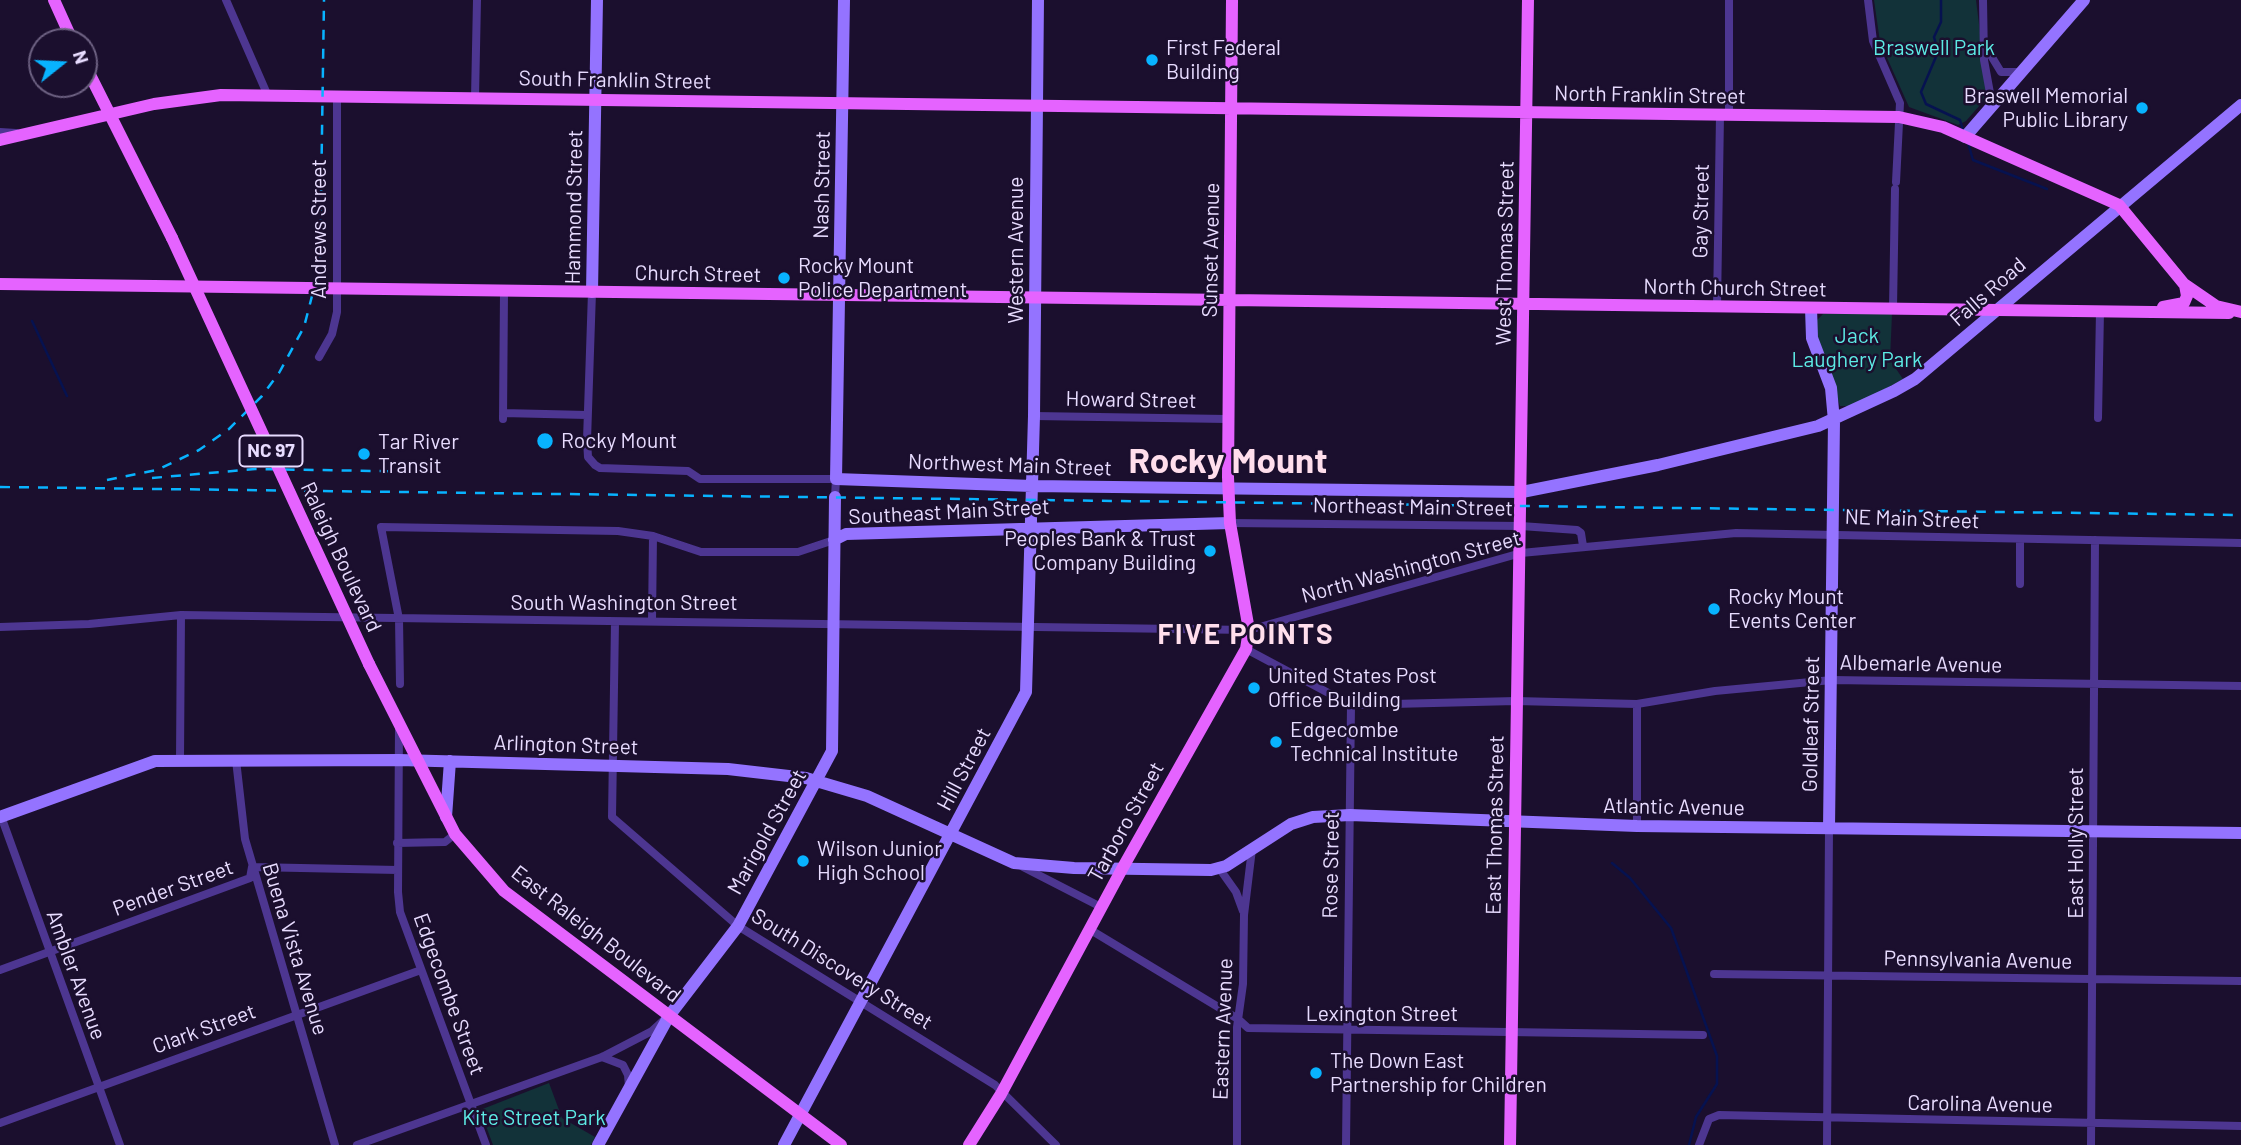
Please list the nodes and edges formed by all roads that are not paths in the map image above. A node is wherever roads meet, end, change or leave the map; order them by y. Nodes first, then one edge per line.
1 (54, 0) edge
2 (226, 0) edge
3 (477, 0) edge
4 (597, 0) edge
5 (844, 0) edge
6 (1038, 0) edge
7 (1232, 0) edge
8 (1528, 0) edge
9 (1728, 0) edge
10 (1868, 0) edge
11 (1983, 0) edge
12 (2084, 0) edge
13 (67, 28) edge
14 (1985, 42) junction
15 (2020, 72) junction
16 (98, 92) edge
17 (268, 96) junction
18 (337, 97) junction
19 (475, 98) junction
20 (596, 99) junction
21 (843, 103) junction
22 (1992, 104) junction
23 (2241, 105) edge
24 (1036, 106) junction
25 (1233, 109) junction
26 (1526, 112) junction
27 (110, 116) junction
28 (1725, 116) junction
29 (1899, 117) junction
30 (0, 132) edge
31 (26, 133) junction
32 (1965, 137) junction
33 (0, 140) edge
34 (2119, 205) junction
35 (0, 284) edge
36 (2185, 285) junction
37 (336, 288) junction
38 (505, 292) junction
39 (592, 292) junction
40 (840, 295) junction
41 (1035, 298) junction
42 (1229, 300) junction
43 (1522, 306) junction
44 (1717, 306) junction
45 (1811, 308) junction
46 (1893, 309) junction
47 (1996, 309) junction
48 (2100, 311) junction
49 (2115, 311) junction
50 (2241, 312) edge
51 (318, 356) dead end
52 (587, 415) junction
53 (1034, 416) junction
54 (2098, 418) dead end
55 (1227, 419) junction
56 (1833, 421) junction
57 (836, 479) junction
58 (1032, 486) junction
59 (1522, 492) junction
60 (1228, 495) junction
61 (835, 497) joint
62 (1031, 500) joint
63 (1522, 506) joint
64 (1230, 523) junction
65 (1030, 526) junction
66 (1521, 526) junction
67 (1832, 534) junction
68 (653, 536) junction
69 (2020, 539) junction
70 (834, 540) junction
71 (2095, 541) junction
72 (2241, 543) edge
73 (1583, 546) junction
74 (1521, 552) junction
75 (2020, 584) dead end
76 (181, 615) junction
77 (399, 619) junction
78 (652, 621) junction
79 (615, 622) junction
80 (834, 622) junction
81 (0, 626) edge
82 (1029, 626) junction
83 (1249, 630) junction
84 (1246, 649) junction
85 (369, 664) joint
86 (1832, 680) junction
87 (400, 684) dead end
88 (2095, 684) junction
89 (2241, 686) edge
90 (1516, 701) junction
91 (1637, 704) junction
92 (1351, 705) junction
93 (399, 725) junction
94 (180, 759) junction
95 (236, 760) junction
96 (398, 760) junction
97 (416, 761) junction
98 (450, 761) junction
99 (612, 766) junction
100 (817, 780) junction
101 (0, 816) edge
102 (1350, 816) junction
103 (446, 817) junction
104 (1514, 821) junction
105 (1637, 826) junction
106 (1829, 828) junction
107 (2094, 831) junction
108 (2241, 833) edge
109 (455, 834) junction
110 (950, 834) junction
111 (397, 843) junction
112 (1252, 849) junction
113 (1014, 863) junction
114 (252, 867) junction
115 (1219, 868) junction
116 (1122, 869) junction
117 (398, 870) junction
118 (1101, 907) junction
119 (1244, 915) junction
120 (738, 926) junction
121 (1089, 929) junction
122 (49, 952) junction
123 (0, 970) edge
124 (421, 970) junction
125 (1714, 974) dead end
126 (1828, 976) junction
127 (2093, 979) junction
128 (2241, 981) edge
129 (862, 1002) junction
130 (297, 1015) junction
131 (669, 1016) junction
132 (1238, 1019) junction
133 (1346, 1032) junction
134 (1512, 1032) junction
135 (1703, 1035) dead end
136 (602, 1058) junction
137 (98, 1086) junction
138 (629, 1090) junction
139 (1001, 1094) junction
140 (471, 1104) junction
141 (800, 1115) junction
142 (1827, 1119) junction
143 (0, 1123) edge
144 (2091, 1123) junction
145 (2241, 1126) edge
146 (120, 1145) edge
147 (335, 1145) edge
148 (357, 1145) edge
149 (486, 1145) edge
150 (598, 1145) edge
151 (784, 1145) edge
152 (841, 1145) edge
153 (968, 1145) edge
154 (1056, 1145) edge
155 (1237, 1145) edge
156 (1346, 1145) edge
157 (1510, 1145) edge
158 (1699, 1145) edge
159 (1827, 1145) edge
160 (2091, 1145) edge

1 - 13 main road
2 - 17 street
3 - 19 street
4 - 20 street, Hammond Street
5 - 21 street, Nash Street
6 - 24 street, Western Avenue
7 - 25 main road, Sunset Avenue
8 - 26 main road, West Thomas Street
9 - 28 street, Gay Street
10 - 29 street
11 - 14 street
12 - 15 street
14 - 15 street
14 - 22 street
15 - 22 street
16 - 27 main road, NC 97
17 - 18 main road, South Franklin Street
17 - 27 main road, South Franklin Street
18 - 19 main road, South Franklin Street
18 - 37 street, Andrews Street
19 - 20 main road, South Franklin Street
20 - 21 main road, South Franklin Street
20 - 39 street, Hammond Street
21 - 24 main road, South Franklin Street
21 - 40 street, Nash Street
22 - 32 street
23 - 34 street, Falls Road
24 - 25 main road, South Franklin Street
24 - 41 street, Western Avenue
25 - 26 main road, North Franklin Street
25 - 42 main road, Sunset Avenue
26 - 28 main road, North Franklin Street
26 - 43 main road, West Thomas Street
27 - 31 main road, South Franklin Street
27 - 85 main road, Raleigh Boulevard / NC 97, bridge
28 - 29 main road, North Franklin Street
28 - 44 street, Gay Street
29 - 32 main road, North Franklin Street
29 - 46 street
30 - 31 street, South Franklin Street
31 - 33 main road
32 - 34 main road, North Franklin Street
34 - 36 main road
34 - 47 street, Falls Road
35 - 37 main road, Church Street
36 - 49 main road
36 - 50 main road
37 - 38 main road, Church Street
37 - 51 street, Andrews Street
38 - 39 main road, Church Street
38 - 52 street
39 - 40 main road, Church Street
39 - 52 street, Hammond Street
40 - 41 main road, Church Street
40 - 57 street, Nash Street
41 - 42 main road, Church Street
41 - 53 street, Western Avenue
42 - 43 main road, North Church Street
42 - 55 main road, Sunset Avenue
43 - 44 main road, North Church Street
43 - 59 main road, West Thomas Street
44 - 45 main road, North Church Street
45 - 46 main road, North Church Street
45 - 56 street, Goldleaf Street
46 - 47 main road, North Church Street
47 - 48 main road, North Church Street
47 - 56 street, Falls Road
48 - 49 main road, North Church Street
48 - 54 street
49 - 50 main road, North Church Street
52 - 57 street, Northwest Main Street
53 - 55 street, Howard Street
53 - 58 street, Western Avenue
55 - 60 main road, Sunset Avenue
56 - 59 street, Falls Road
56 - 67 street, Goldleaf Street
57 - 58 street, Northwest Main Street
57 - 61 street, Nash Street
58 - 60 street, Northwest Main Street
58 - 62 street, Western Avenue
59 - 60 street, Northwest Main Street
59 - 63 main road, West Thomas Street
60 - 64 main road, Tarboro Street
61 - 70 street, Marigold Street
62 - 65 street, Hill Street
63 - 66 main road, East Thomas Street
64 - 65 street, Southeast Main Street
64 - 66 street, Northeast Main Street
64 - 83 main road, Tarboro Street
65 - 70 street, Southeast Main Street
65 - 82 street, Hill Street
66 - 73 street, Northeast Main Street
66 - 74 main road, East Thomas Street
67 - 69 street, NE Main Street
67 - 73 street, NE Main Street
67 - 86 street, Goldleaf Street
68 - 70 street, Southeast Main Street
68 - 77 street, Southeast Main Street
68 - 78 street
69 - 71 street, NE Main Street
69 - 75 street
70 - 80 street, Marigold Street
71 - 72 street, NE Main Street
71 - 88 street, East Holly Street
73 - 74 street, North Washington Street
74 - 83 street, North Washington Street
74 - 90 main road, East Thomas Street
76 - 77 street, South Washington Street
76 - 81 street, South Washington Street
76 - 94 street
77 - 79 street, South Washington Street
77 - 87 street
78 - 79 street, South Washington Street
78 - 80 street, South Washington Street
79 - 99 street, South Discovery Street
80 - 82 street, South Washington Street
80 - 100 street, Marigold Street
82 - 83 street, South Washington Street
82 - 110 street, Hill Street
83 - 84 main road, Tarboro Street
84 - 92 street
84 - 116 main road, Tarboro Street
85 - 93 main road, East Raleigh Boulevard / NC 97
86 - 88 street, Albemarle Avenue
86 - 91 street, Albemarle Avenue
86 - 106 street, Goldleaf Street
88 - 89 street, Albemarle Avenue
88 - 107 street, East Holly Street
90 - 91 street, Albemarle Avenue
90 - 92 street, Albemarle Avenue
90 - 104 main road, East Thomas Street
91 - 105 street
92 - 102 street, Rose Street
93 - 96 street, Edgecombe Street
93 - 97 main road, East Raleigh Boulevard / NC 97
94 - 95 street, Arlington Street
94 - 101 street, Arlington Street
95 - 96 street, Arlington Street
95 - 114 street, Buena Vista Avenue
96 - 97 street, Arlington Street
96 - 111 street, Edgecombe Street
97 - 98 street, Arlington Street
97 - 103 main road, East Raleigh Boulevard
98 - 99 street, Arlington Street
98 - 103 street
99 - 100 street, Arlington Street
99 - 120 street, South Discovery Street
100 - 110 street, Arlington Street
100 - 120 street, Marigold Street
101 - 122 street, Ambler Avenue
102 - 104 street, Atlantic Avenue
102 - 112 street, Atlantic Avenue
102 - 133 street, Rose Street
103 - 109 main road, East Raleigh Boulevard
104 - 105 street, Atlantic Avenue
104 - 134 main road, East Thomas Street
105 - 106 street, Atlantic Avenue
106 - 107 street, Atlantic Avenue
106 - 126 street, Goldleaf Street
107 - 108 street, Atlantic Avenue
107 - 127 street, East Holly Street
109 - 111 street
109 - 131 main road, East Raleigh Boulevard
110 - 113 street, Arlington Street
110 - 129 street, Hill Street
111 - 117 street, Edgecombe Street
112 - 115 street, Atlantic Avenue
112 - 119 street, Eastern Avenue
113 - 116 street, Arlington Street
113 - 118 street
114 - 117 street, Pender Street
114 - 122 street, Pender Street
114 - 130 street, Buena Vista Avenue
115 - 116 street, Atlantic Avenue
115 - 119 street
116 - 118 main road, Tarboro Street
117 - 124 street, Edgecombe Street
118 - 121 main road, Tarboro Street
119 - 132 street, Eastern Avenue
120 - 129 street, South Discovery Street
120 - 131 street, Marigold Street
121 - 132 street, Lexington Street
121 - 139 main road, Tarboro Street
122 - 123 street, Pender Street
122 - 137 street, Ambler Avenue
124 - 130 street, Clark Street
124 - 140 street, Edgecombe Street
125 - 126 street, Pennsylvania Avenue
126 - 127 street, Pennsylvania Avenue
126 - 142 street, Goldleaf Street
127 - 128 street, Pennsylvania Avenue
127 - 144 street, East Holly Street
129 - 139 street, South Discovery Street
129 - 141 street, Hill Street
130 - 137 street, Clark Street
130 - 147 street, Buena Vista Avenue
131 - 136 street
131 - 138 street, Marigold Street
131 - 141 main road, East Raleigh Boulevard
132 - 133 street, Lexington Street
132 - 155 street, Eastern Avenue
133 - 134 street, Lexington Street
133 - 156 street, Rose Street
134 - 135 street, Lexington Street
134 - 157 main road, East Thomas Street
136 - 138 street
136 - 140 street
137 - 143 street, Clark Street
137 - 146 street, Ambler Avenue
138 - 150 street, Marigold Street
139 - 153 main road, Tarboro Street
139 - 154 street, South Discovery Street
140 - 148 street
140 - 149 street, Edgecombe Street
141 - 151 street, Hill Street
141 - 152 main road, East Raleigh Boulevard
142 - 144 street, Carolina Avenue
142 - 158 street, Carolina Avenue
142 - 159 street, Goldleaf Street
144 - 145 street, Carolina Avenue
144 - 160 street, East Holly Street

